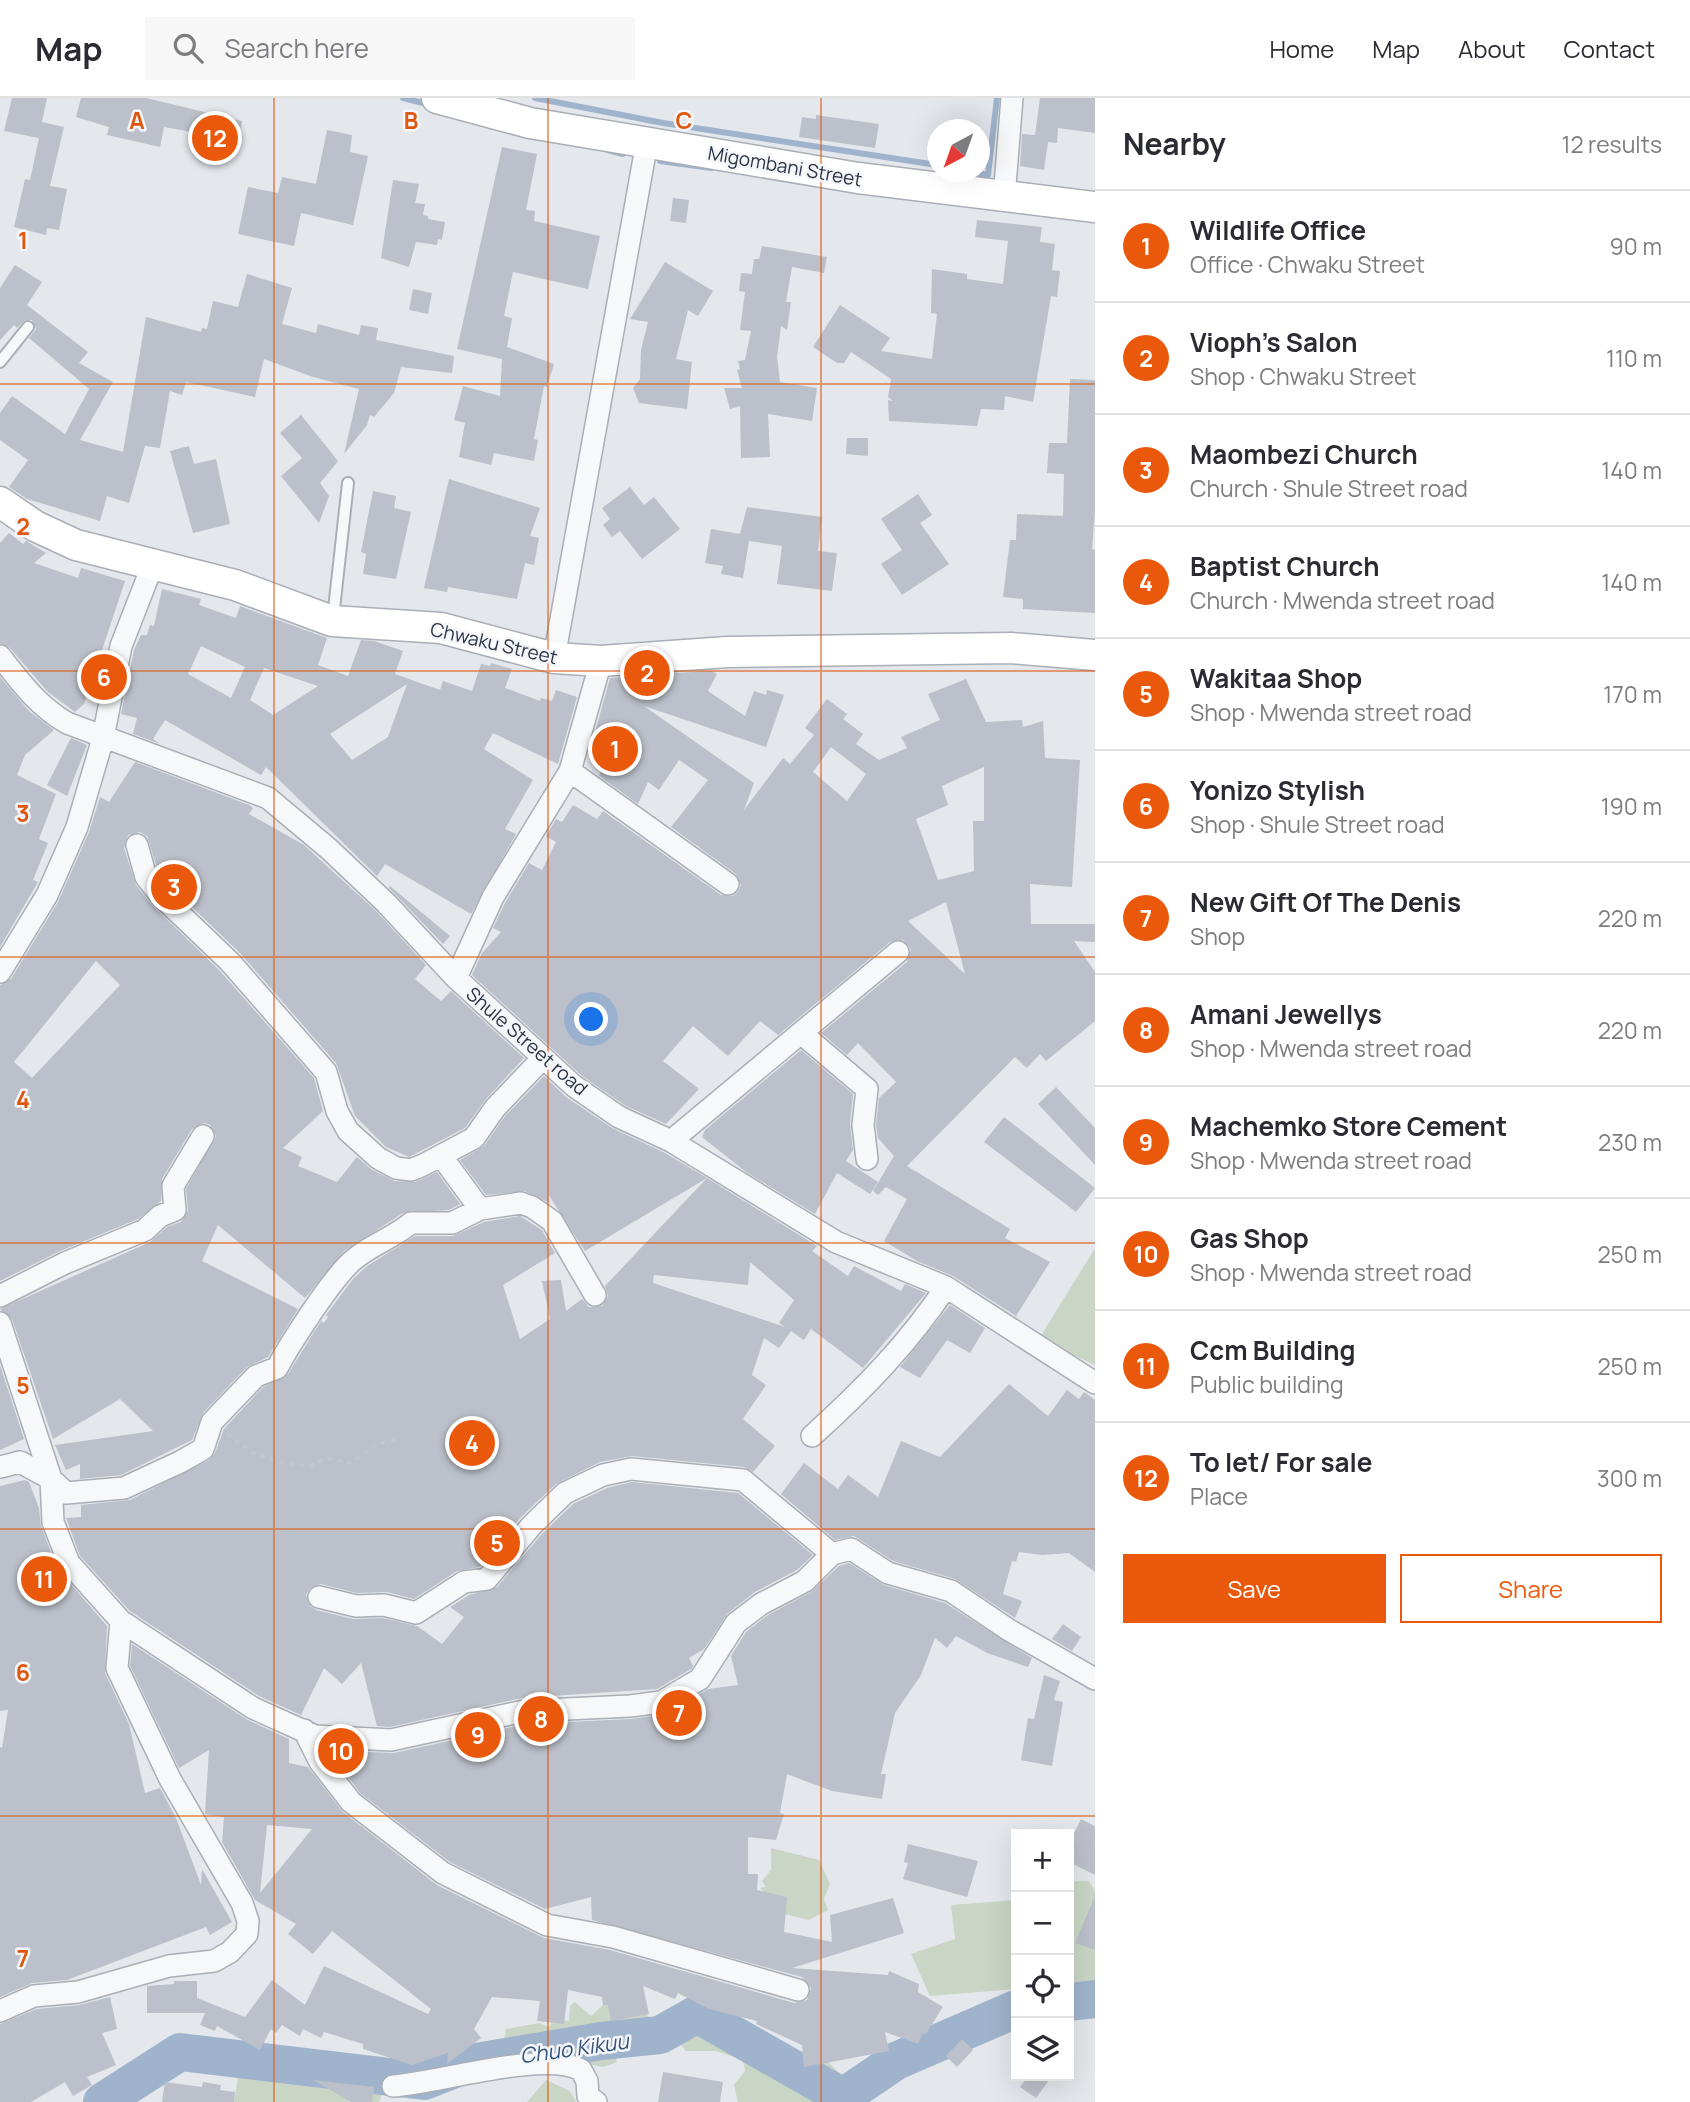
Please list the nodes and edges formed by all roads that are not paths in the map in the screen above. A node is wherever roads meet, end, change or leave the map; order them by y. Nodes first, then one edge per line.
1 (438, 98) edge
2 (1012, 98) edge
3 (647, 142) junction
4 (1004, 198) junction
5 (1095, 207) edge
6 (27, 327) dead end
7 (0, 362) edge
8 (348, 482) dead end
9 (0, 502) edge
10 (153, 564) junction
11 (332, 621) junction
12 (1095, 655) edge
13 (0, 656) edge
14 (554, 658) junction
15 (601, 661) junction
16 (103, 738) junction
17 (570, 771) junction
18 (137, 845) dead end
19 (728, 884) dead end
20 (898, 951) dead end
21 (0, 972) edge
22 (456, 978) junction
23 (801, 1033) junction
24 (542, 1059) junction
25 (203, 1136) dead end
26 (671, 1141) junction
27 (442, 1157) junction
28 (867, 1159) dead end
29 (480, 1209) junction
30 (946, 1287) junction
31 (0, 1296) edge
32 (595, 1296) dead end
33 (0, 1323) edge
34 (1095, 1383) edge
35 (812, 1436) dead end
36 (0, 1467) edge
37 (51, 1479) junction
38 (832, 1554) junction
39 (320, 1597) dead end
40 (121, 1621) junction
41 (1095, 1679) edge
42 (304, 1730) junction
43 (798, 1990) dead end
44 (0, 2011) edge
45 (393, 2086) dead end
46 (596, 2102) edge

1 - 3 main road, Migombani Street
2 - 4 street
3 - 4 main road, Migombani Street
3 - 14 street
4 - 5 main road, Migombani Street
6 - 7 lane
8 - 11 lane
9 - 10 main road, Chwaku Street
10 - 11 main road, Chwaku Street
10 - 16 street
11 - 14 main road, Chwaku Street
12 - 15 main road, Chwaku Street
13 - 16 street, Shule Street road
14 - 15 main road, Chwaku Street
15 - 17 street
16 - 21 street
16 - 22 street, Shule Street road
17 - 19 street
17 - 22 street
18 - 27 street
20 - 23 street
22 - 24 street, Shule Street road
23 - 26 street
23 - 28 street
24 - 26 street, Shule Street road
24 - 27 street
25 - 31 street
26 - 30 street, Shule Street road
27 - 29 street
29 - 32 street
29 - 37 street
30 - 34 street, Shule Street road
30 - 35 street
33 - 37 street
36 - 37 street
37 - 40 street
38 - 39 street
38 - 41 street
38 - 42 street
40 - 42 street
40 - 44 street
42 - 43 street
45 - 46 street

